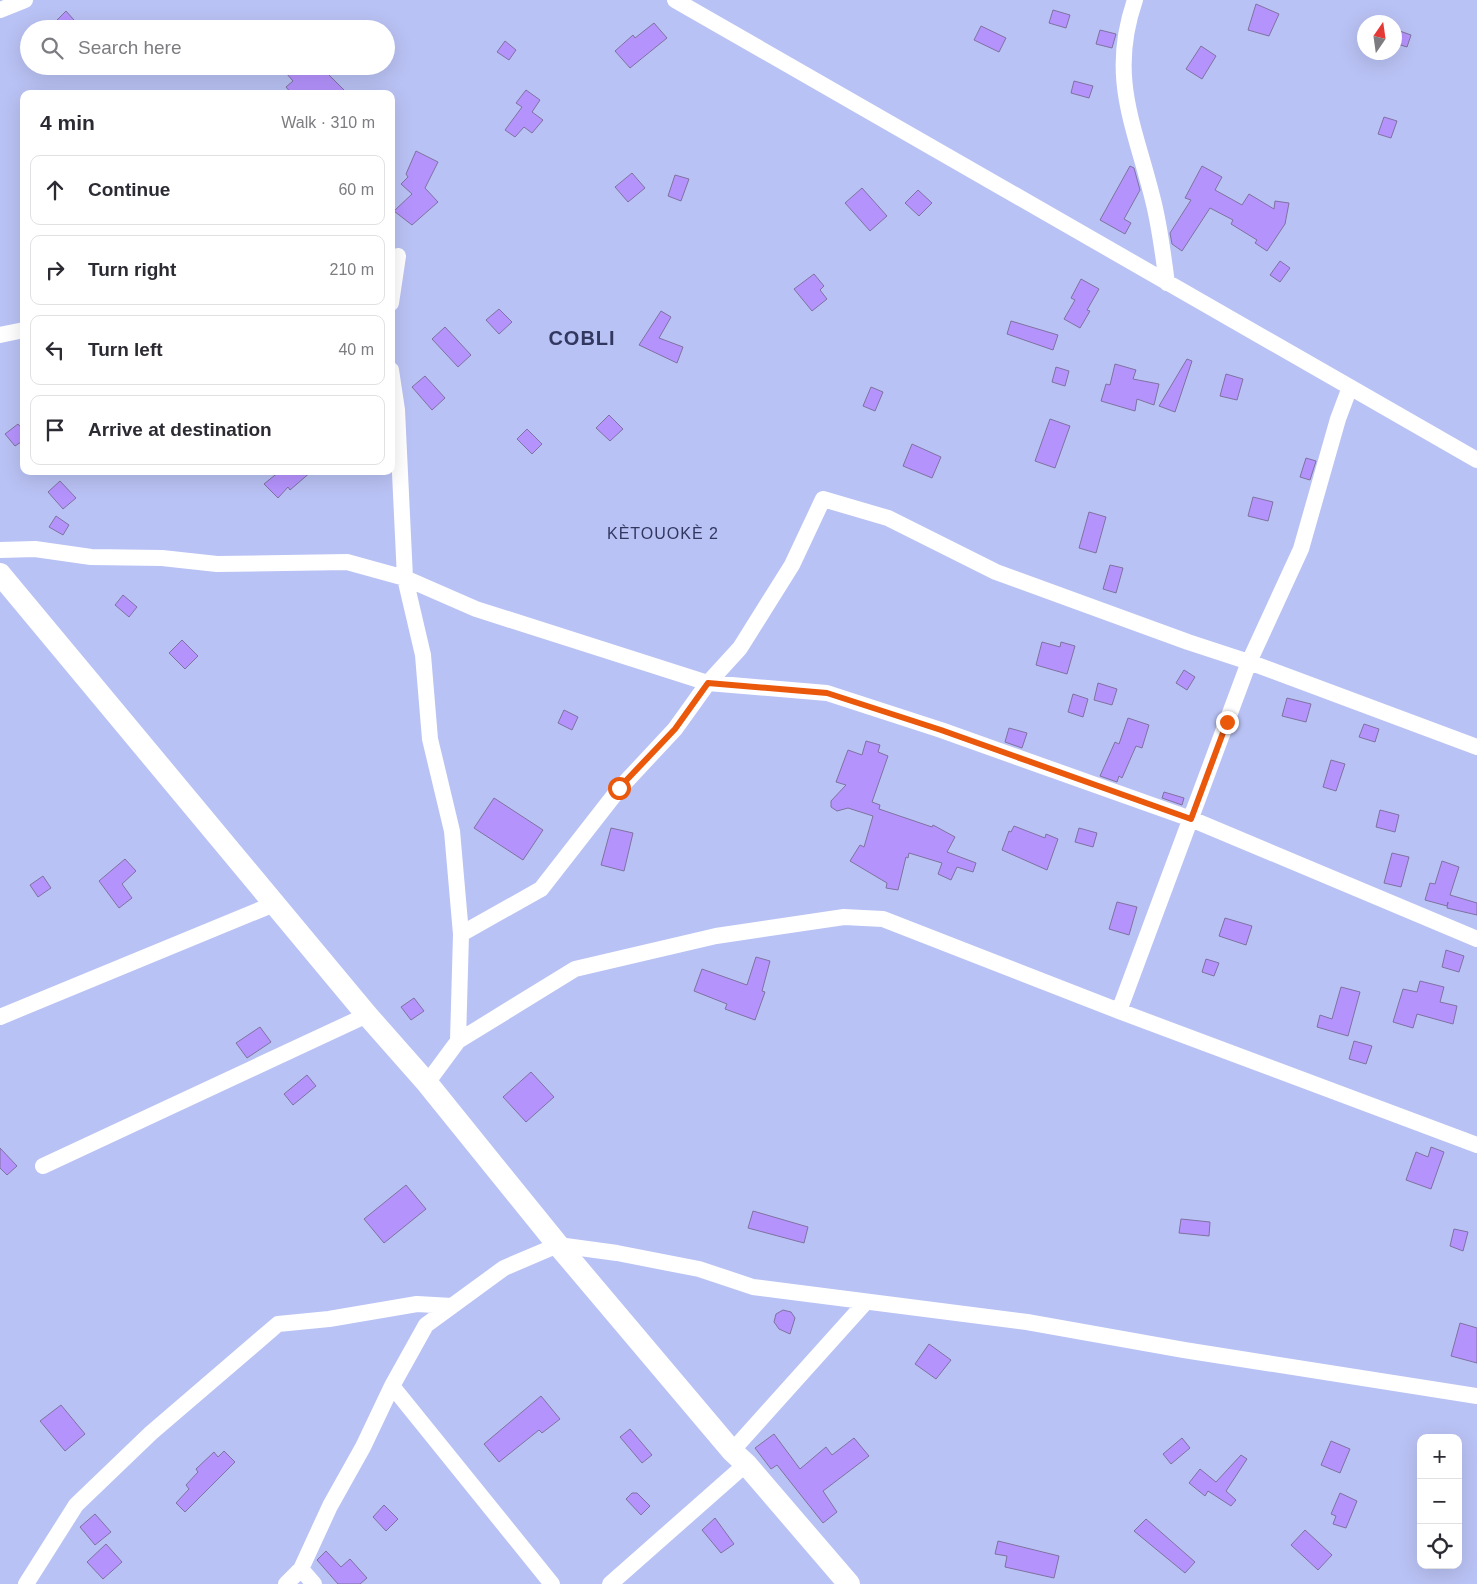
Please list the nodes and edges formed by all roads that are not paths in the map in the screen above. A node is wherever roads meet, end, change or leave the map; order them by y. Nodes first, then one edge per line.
1 (25, 0) edge
2 (675, 0) edge
3 (1135, 0) edge
4 (0, 10) edge
5 (398, 256) dead end
6 (395, 276) edge
7 (1167, 283) junction
8 (20, 331) edge
9 (0, 335) edge
10 (1350, 388) junction
11 (395, 403) edge
12 (1477, 460) edge
13 (0, 550) edge
14 (1, 578) edge
15 (405, 578) junction
16 (1249, 662) junction
17 (708, 683) junction
18 (1477, 747) edge
19 (1191, 819) junction
20 (274, 904) junction
21 (461, 934) junction
22 (1477, 939) edge
23 (1119, 1011) junction
24 (367, 1014) junction
25 (0, 1017) edge
26 (458, 1041) junction
27 (427, 1083) junction
28 (1477, 1145) edge
29 (42, 1166) dead end
30 (558, 1245) junction
31 (865, 1303) junction
32 (452, 1306) junction
33 (392, 1386) junction
34 (1477, 1396) edge
35 (739, 1457) junction
36 (301, 1569) junction
37 (26, 1584) edge
38 (286, 1584) edge
39 (314, 1584) edge
40 (552, 1584) edge
41 (610, 1584) edge
42 (849, 1584) edge

1 - 4 street
2 - 7 street
3 - 7 street
5 - 6 street
7 - 10 street
8 - 9 street
10 - 12 street
10 - 16 street
11 - 15 street
13 - 15 street
14 - 20 main road
15 - 17 street
15 - 21 street
16 - 17 street
16 - 18 street
16 - 19 street
17 - 19 street
17 - 21 street
19 - 22 street
19 - 23 street
20 - 24 main road
20 - 25 street
21 - 26 street
23 - 26 street
23 - 28 street
24 - 27 main road
24 - 29 street
26 - 27 street
27 - 30 main road
30 - 31 street
30 - 32 street
30 - 35 main road
31 - 34 street
31 - 35 street
32 - 33 street
32 - 37 street
33 - 36 street
33 - 40 street
35 - 41 street
35 - 42 main road
36 - 38 street
36 - 39 street

